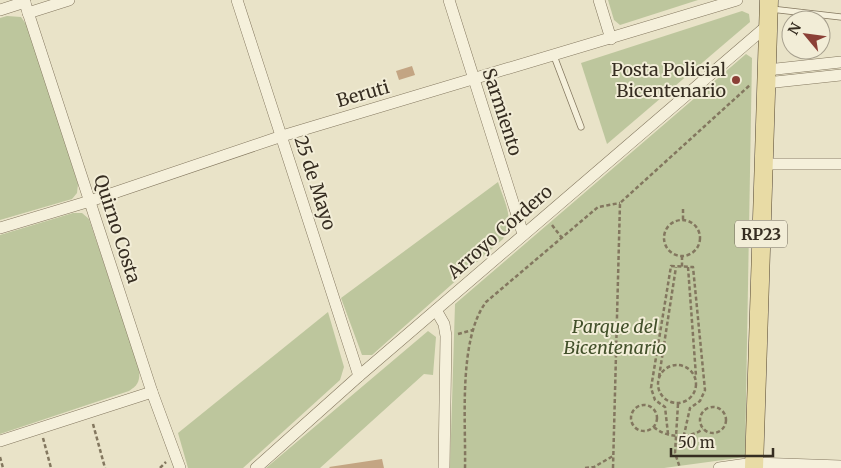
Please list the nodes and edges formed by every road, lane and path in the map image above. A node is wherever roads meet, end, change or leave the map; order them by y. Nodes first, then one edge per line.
1 (70, 0) edge
2 (237, 0) edge
3 (449, 0) edge
4 (599, 0) edge
5 (737, 0) edge
6 (26, 5) edge
7 (0, 10) edge
8 (769, 11) edge
9 (841, 17) edge
10 (611, 39) junction
11 (554, 56) junction
12 (841, 62) edge
13 (841, 75) edge
14 (766, 76) junction
15 (474, 80) junction
16 (581, 127) dead end
17 (282, 136) junction
18 (763, 164) junction
19 (841, 164) edge
20 (90, 202) junction
21 (620, 203) junction
22 (683, 209) dead end
23 (683, 220) junction
24 (0, 228) edge
25 (523, 234) junction
26 (682, 256) junction
27 (676, 266) junction
28 (682, 267) junction
29 (688, 267) junction
30 (436, 310) junction
31 (473, 330) junction
32 (446, 336) junction
33 (359, 376) junction
34 (696, 382) junction
35 (658, 383) junction
36 (152, 392) junction
37 (678, 404) junction
38 (90, 412) junction
39 (654, 427) junction
40 (40, 428) junction
41 (702, 429) junction
42 (668, 434) junction
43 (676, 435) junction
44 (684, 435) junction
45 (0, 441) edge
46 (613, 456) junction
47 (0, 457) edge
48 (754, 466) edge
49 (841, 466) edge
50 (3, 468) edge
51 (51, 468) edge
52 (105, 468) edge
53 (180, 468) edge
54 (256, 468) edge
55 (444, 468) edge
56 (465, 468) edge
57 (585, 468) edge
58 (613, 468) edge
59 (680, 468) edge
60 (719, 468) edge

1 - 6 street
2 - 17 street, 25 de Mayo
3 - 15 street, Sarmiento
4 - 10 street
5 - 10 street, Beruti
6 - 7 street
6 - 20 street, Quirno Costa
8 - 9 lane
8 - 14 main road, RP23
8 - 25 street, Arroyo Cordero
10 - 11 street, Beruti
11 - 15 street, Beruti
11 - 16 lane
12 - 14 street
13 - 14 street
14 - 18 main road, RP23
14 - 21 path
15 - 17 street, Beruti
15 - 25 street, Sarmiento
17 - 20 street, Beruti
17 - 33 street, 25 de Mayo
18 - 19 street
18 - 48 main road, RP23
20 - 24 street, Beruti
20 - 36 street, Quirno Costa
21 - 31 path
21 - 46 path
22 - 23 path
23 - 26 path
23 - 26 path
25 - 30 street, Arroyo Cordero
26 - 28 path
27 - 28 path
27 - 35 path
27 - 42 path
28 - 29 path
29 - 34 path
29 - 44 path
30 - 32 street
30 - 33 street, Arroyo Cordero
31 - 32 path
31 - 56 path
32 - 55 street
33 - 54 street, Arroyo Cordero
34 - 35 path
34 - 37 path
35 - 37 path
36 - 38 street
36 - 53 street, Quirno Costa
37 - 43 path
38 - 40 street
38 - 52 path
39 - 39 path
39 - 42 path
40 - 45 street
40 - 51 path
41 - 41 path
41 - 44 path
42 - 43 path
43 - 44 path
43 - 59 path
46 - 57 path
46 - 58 path
47 - 50 path
48 - 49 street
48 - 60 street

